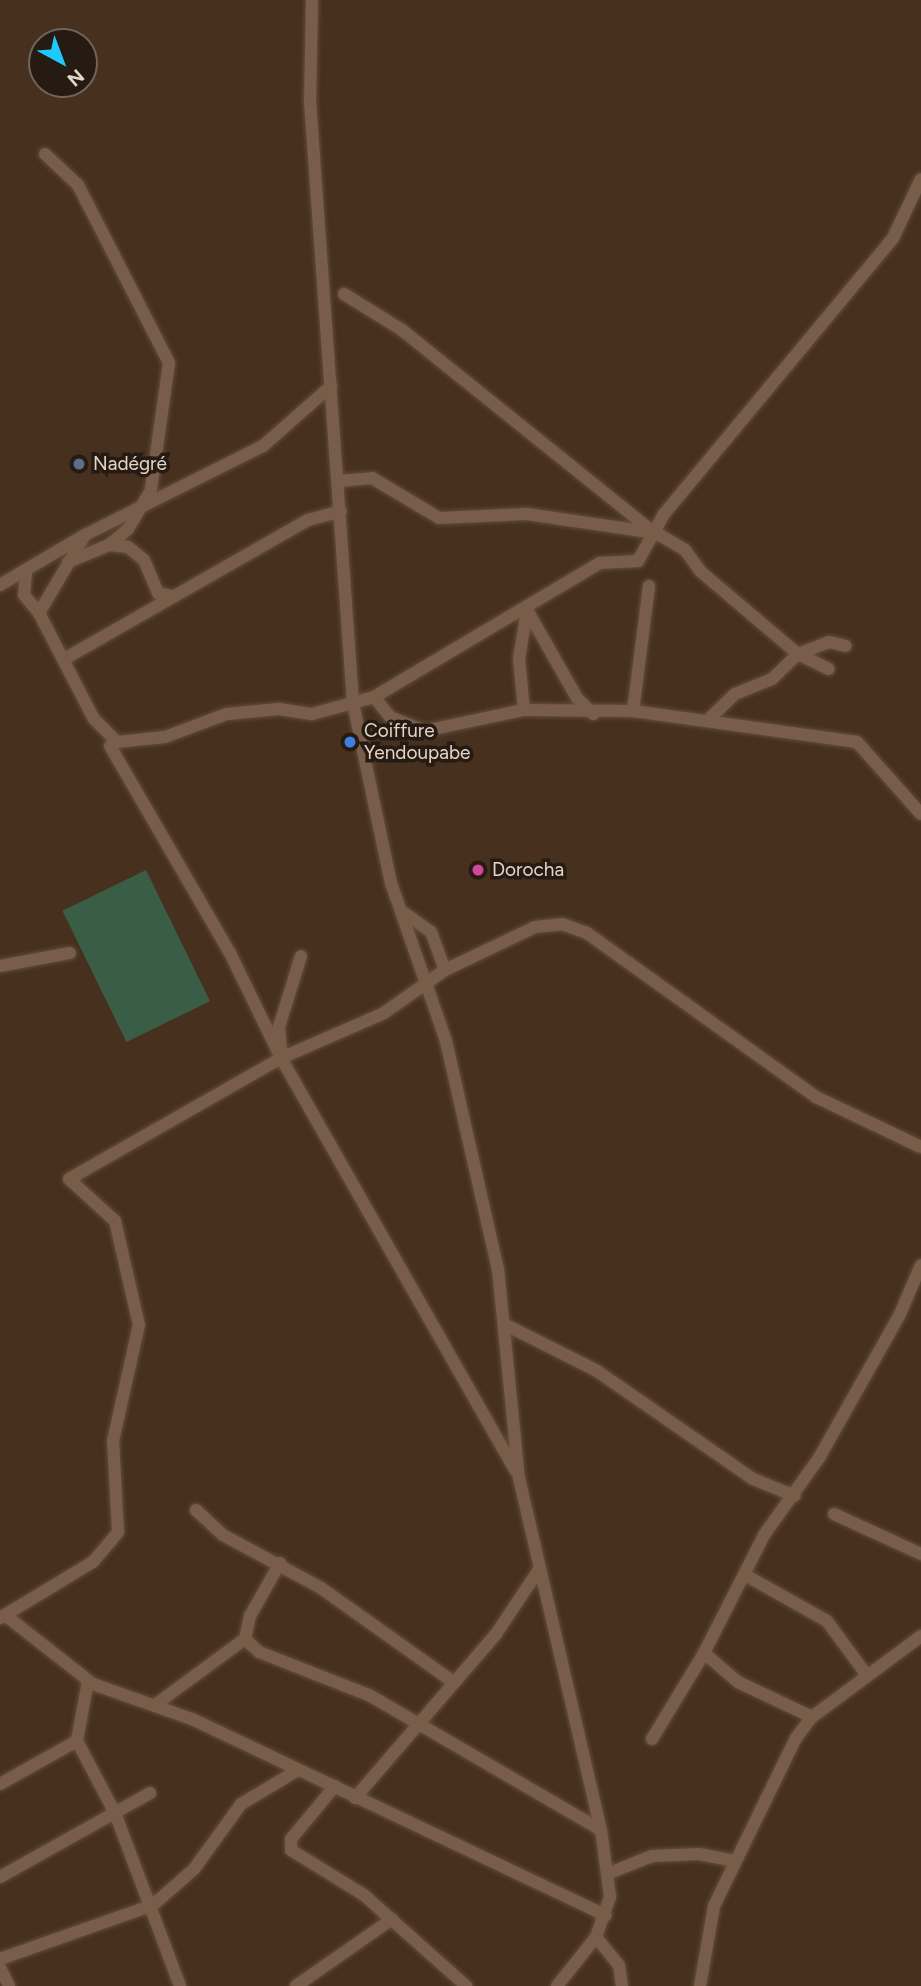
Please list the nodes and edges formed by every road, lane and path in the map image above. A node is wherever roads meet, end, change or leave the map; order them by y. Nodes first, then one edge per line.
1 (312, 0) edge
2 (46, 153) dead end
3 (921, 179) edge
4 (344, 294) dead end
5 (331, 386) junction
6 (339, 481) junction
7 (139, 507) junction
8 (341, 512) junction
9 (656, 533) junction
10 (85, 535) junction
11 (109, 545) junction
12 (67, 562) junction
13 (26, 573) junction
14 (0, 585) edge
15 (649, 586) dead end
16 (171, 596) junction
17 (527, 610) junction
18 (39, 613) junction
19 (846, 646) dead end
20 (798, 654) junction
21 (65, 657) junction
22 (830, 669) dead end
23 (374, 697) junction
24 (353, 703) junction
25 (524, 710) junction
26 (633, 711) junction
27 (593, 713) junction
28 (711, 718) junction
29 (110, 746) dead end
30 (921, 814) edge
31 (406, 914) junction
32 (70, 953) dead end
33 (300, 956) dead end
34 (0, 966) edge
35 (445, 970) junction
36 (427, 979) junction
37 (281, 1058) junction
38 (921, 1147) edge
39 (921, 1265) edge
40 (506, 1325) junction
41 (519, 1478) junction
42 (795, 1496) junction
43 (196, 1510) dead end
44 (834, 1514) dead end
45 (921, 1553) edge
46 (280, 1563) junction
47 (540, 1568) junction
48 (745, 1575) junction
49 (2, 1617) edge
50 (921, 1636) edge
51 (245, 1639) junction
52 (704, 1653) junction
53 (866, 1674) junction
54 (88, 1681) junction
55 (452, 1681) junction
56 (155, 1705) junction
57 (812, 1717) junction
58 (413, 1727) junction
59 (652, 1739) dead end
60 (78, 1741) junction
61 (298, 1770) junction
62 (0, 1784) edge
63 (335, 1786) junction
64 (150, 1793) dead end
65 (355, 1798) junction
66 (115, 1813) junction
67 (601, 1830) junction
68 (735, 1861) junction
69 (607, 1874) junction
70 (0, 1877) edge
71 (153, 1905) junction
72 (606, 1916) junction
73 (392, 1919) junction
74 (596, 1937) junction
75 (0, 1959) edge
76 (0, 1968) edge
77 (9, 1986) edge
78 (180, 1986) edge
79 (296, 1986) edge
80 (466, 1986) edge
81 (557, 1986) edge
82 (622, 1986) edge
83 (700, 1986) edge

1 - 5 street
2 - 7 street
3 - 9 street
4 - 9 street
5 - 6 street
5 - 7 street
6 - 8 street
6 - 9 street
7 - 10 street
7 - 11 street
8 - 16 street
8 - 24 street
9 - 17 street
9 - 20 street
10 - 12 street
10 - 13 street
11 - 12 street
11 - 16 street
12 - 18 street
13 - 14 street
13 - 18 street
15 - 26 street
16 - 21 street
17 - 23 street
17 - 25 street
17 - 27 street
18 - 21 street
19 - 20 street
20 - 22 street
20 - 28 street
21 - 24 street
23 - 24 street
23 - 25 street
24 - 31 street
25 - 27 street
26 - 27 street
26 - 28 street
28 - 30 street
29 - 37 street
31 - 35 street
31 - 36 street
32 - 34 street
33 - 37 street
35 - 36 street
35 - 38 street
36 - 37 street
36 - 40 street
37 - 41 street
37 - 49 street
39 - 42 street
40 - 41 street
40 - 42 street
41 - 47 street
42 - 48 street
43 - 46 street
44 - 45 street
46 - 51 street
46 - 55 street
47 - 55 street
47 - 67 street
48 - 52 street
48 - 53 street
49 - 54 street
50 - 53 street
51 - 56 street
51 - 58 street
52 - 57 street
52 - 59 street
53 - 57 street
54 - 56 street
54 - 60 street
55 - 58 street
56 - 61 street
57 - 68 street
58 - 65 street
58 - 67 street
60 - 62 street
60 - 66 street
61 - 63 street
61 - 71 street
63 - 65 street
63 - 73 street
64 - 66 street
65 - 72 street
66 - 70 street
66 - 71 street
67 - 69 street
68 - 69 street
68 - 83 street
69 - 72 street
71 - 75 street
71 - 78 street
72 - 74 street
73 - 79 street
73 - 80 street
74 - 81 street
74 - 82 street
76 - 77 street

